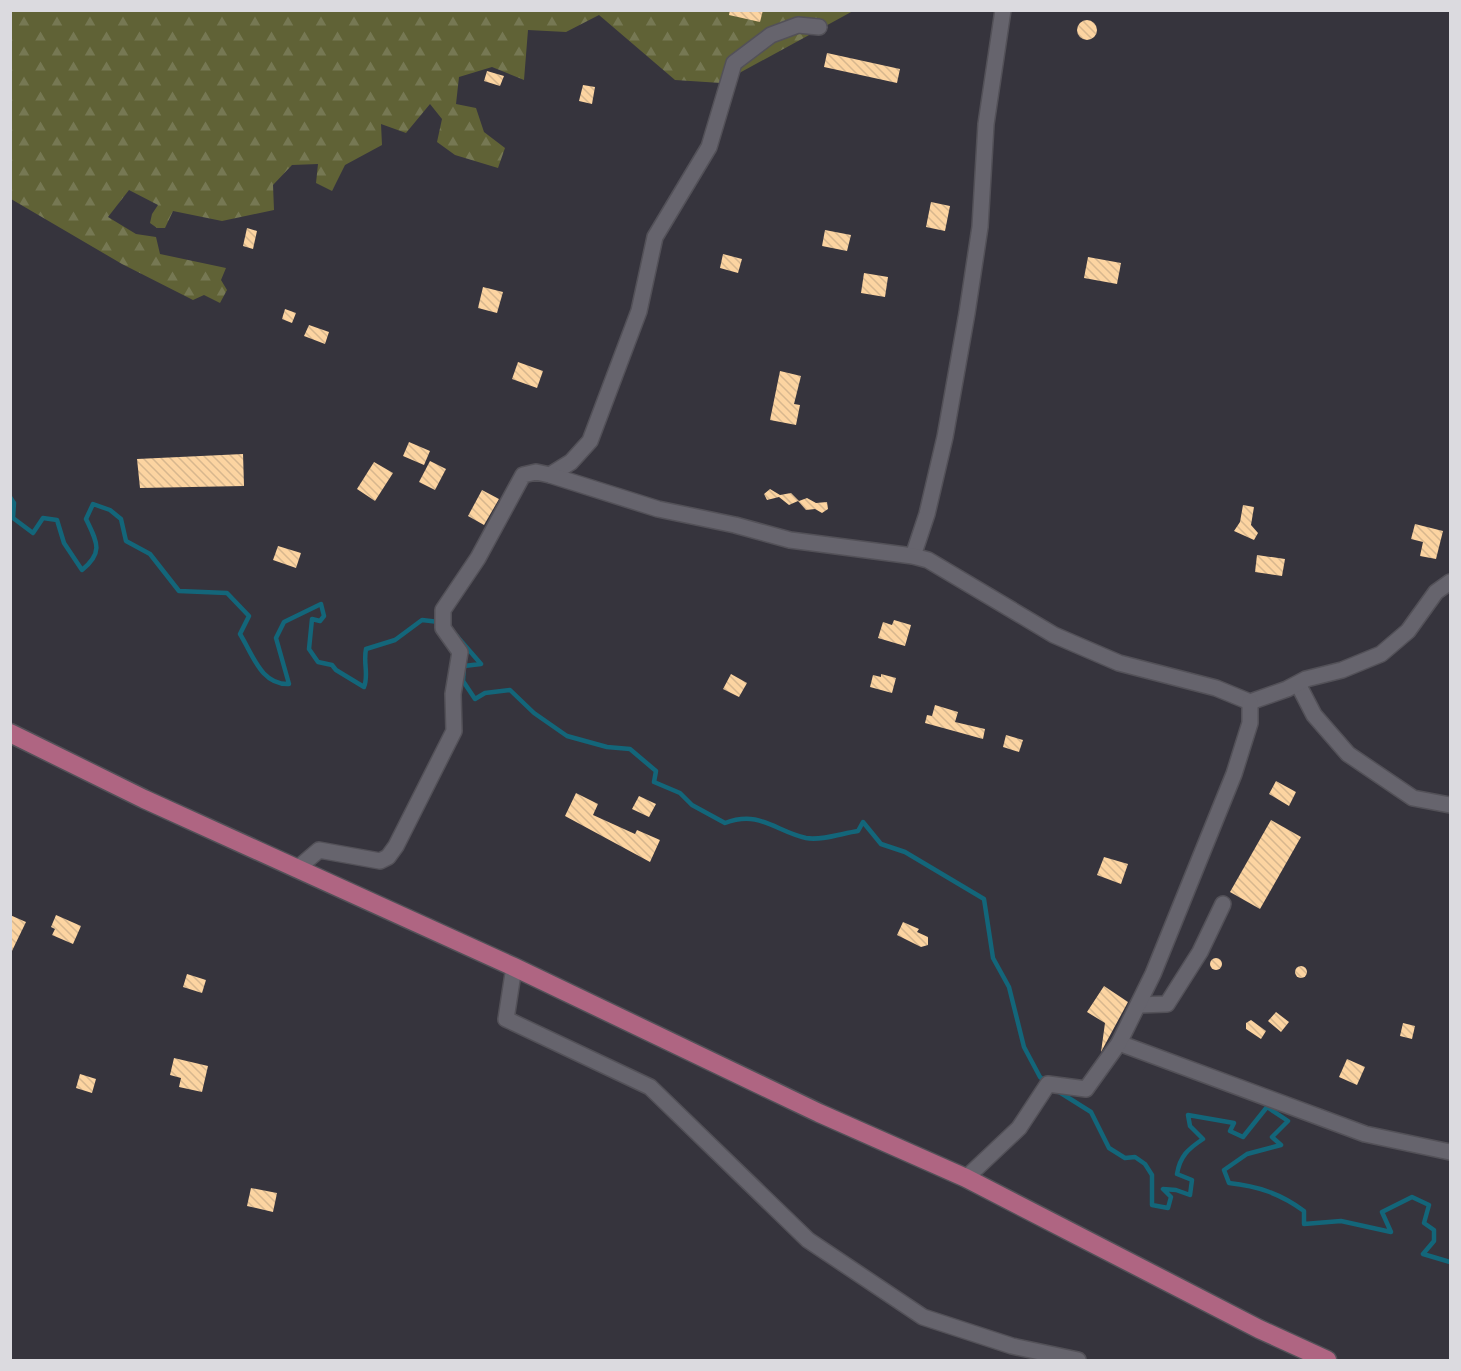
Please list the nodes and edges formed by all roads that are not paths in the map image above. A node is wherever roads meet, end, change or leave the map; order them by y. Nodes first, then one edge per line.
1 (1003, 10) edge
2 (819, 27) dead end
3 (550, 475) junction
4 (913, 556) junction
5 (1450, 582) edge
6 (1298, 684) junction
7 (1250, 702) junction
8 (10, 733) edge
9 (1450, 805) edge
10 (298, 868) junction
11 (1223, 904) dead end
12 (513, 967) junction
13 (1139, 1005) junction
14 (1119, 1043) junction
15 (1450, 1152) edge
16 (966, 1178) junction
17 (1078, 1360) edge
18 (1327, 1360) edge

1 - 4 street
2 - 3 street
3 - 4 street
3 - 10 street
4 - 7 street
5 - 6 street
6 - 7 street
6 - 9 street
7 - 13 street
8 - 10 main road
10 - 12 main road
11 - 13 street
12 - 16 main road
12 - 17 street
13 - 14 street
14 - 15 street
14 - 16 street
16 - 18 main road

